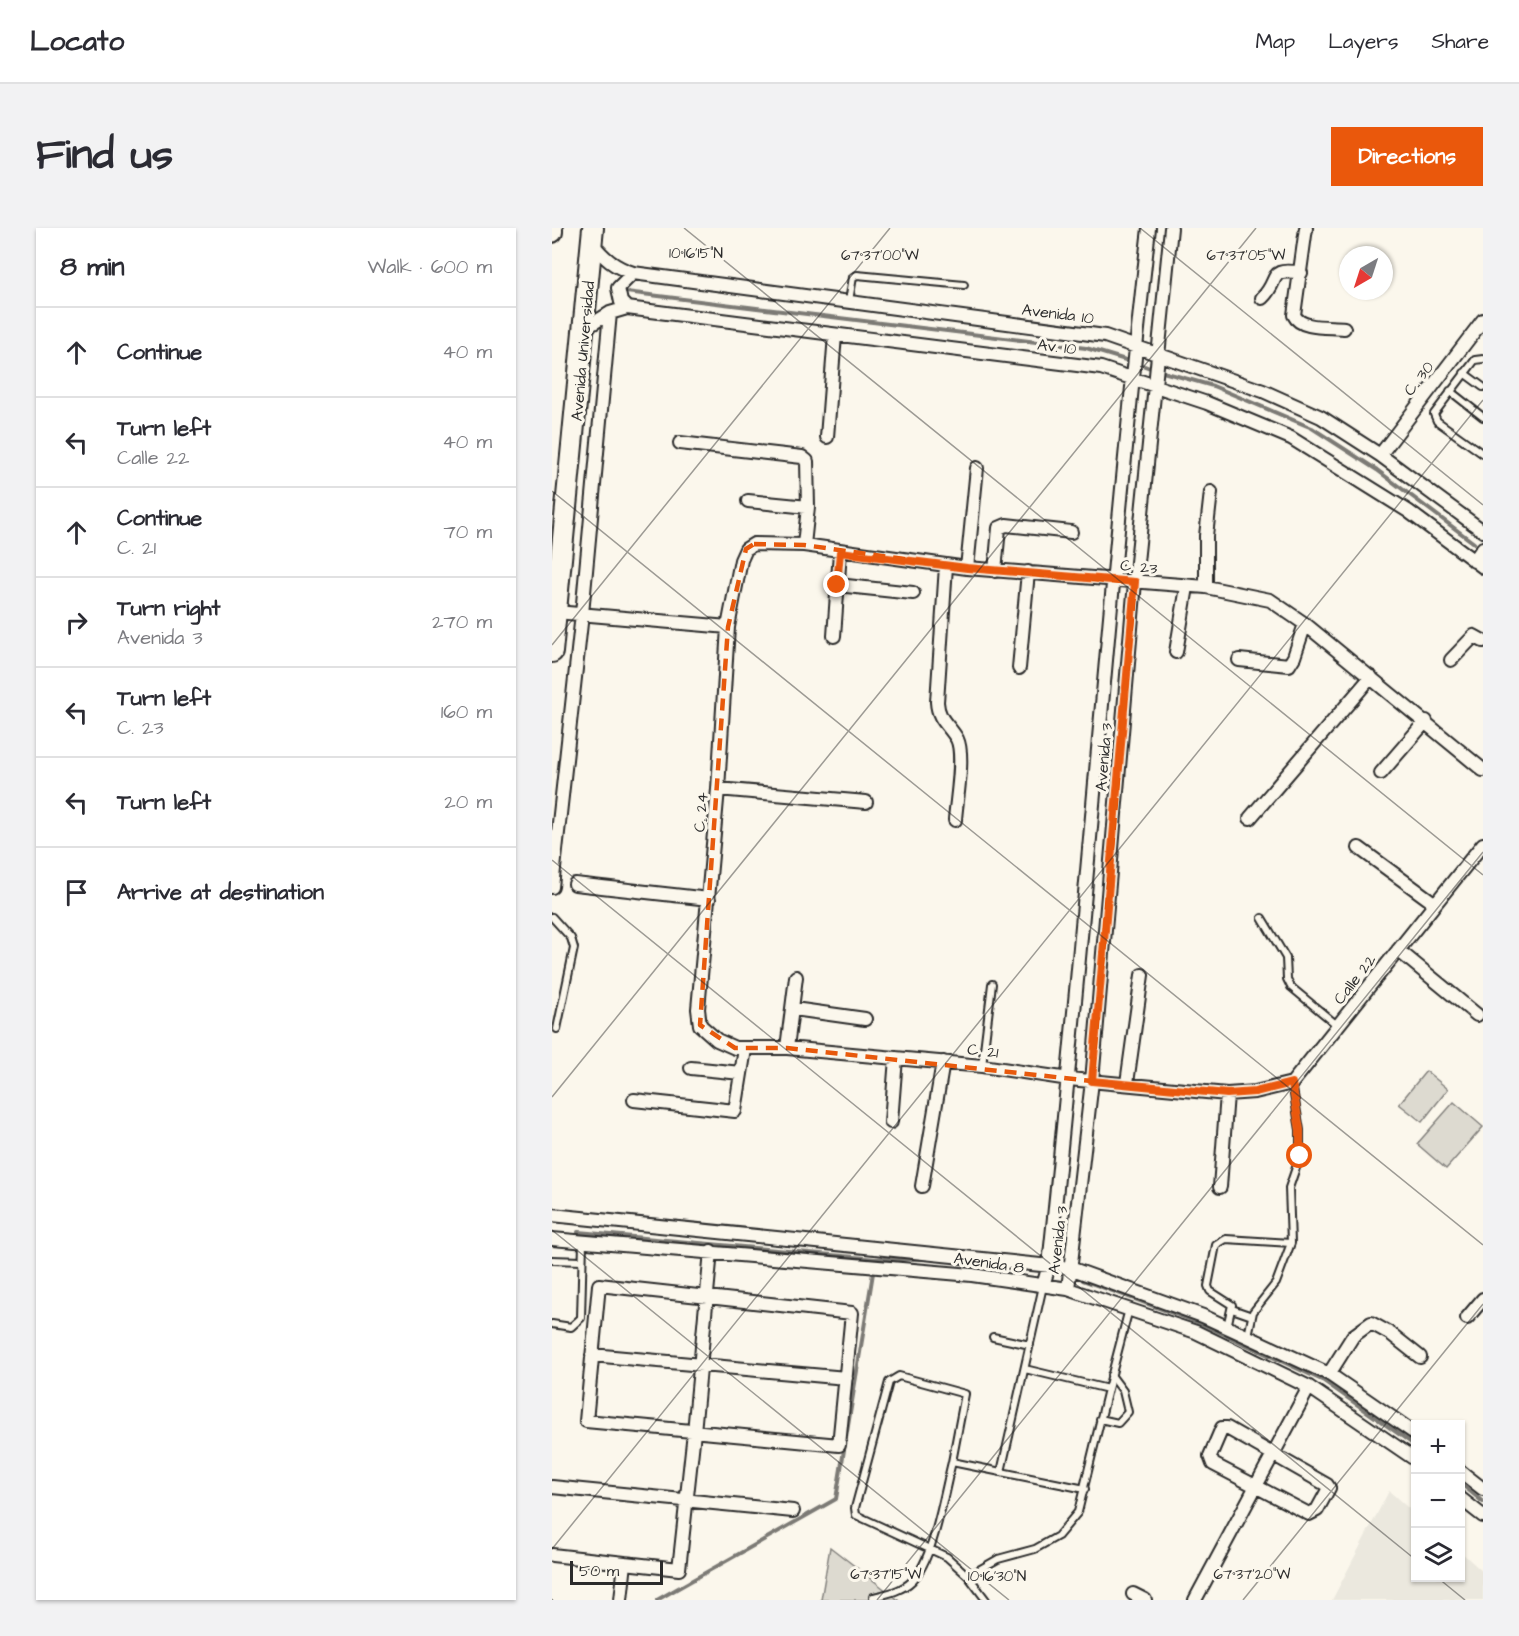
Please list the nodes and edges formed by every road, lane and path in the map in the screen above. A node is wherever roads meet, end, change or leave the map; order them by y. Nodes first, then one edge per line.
1 (1149, 228) edge
2 (1172, 228) edge
3 (1306, 228) edge
4 (592, 235) edge
5 (633, 273) junction
6 (1300, 273) junction
7 (964, 285) dead end
8 (1262, 298) dead end
9 (849, 302) junction
10 (627, 308) junction
11 (610, 313) junction
12 (1483, 320) edge
13 (1344, 328) dead end
14 (584, 329) junction
15 (835, 335) junction
16 (1136, 345) junction
17 (1157, 352) junction
18 (1483, 359) edge
19 (1464, 373) junction
20 (1135, 380) junction
21 (1156, 387) junction
22 (1483, 387) edge
23 (1450, 391) junction
24 (1483, 417) edge
25 (827, 437) dead end
26 (680, 444) dead end
27 (1483, 454) edge
28 (1380, 455) junction
29 (977, 468) dead end
30 (1211, 492) dead end
31 (748, 501) dead end
32 (808, 507) junction
33 (1483, 531) edge
34 (1071, 532) dead end
35 (804, 544) junction
36 (1483, 548) edge
37 (840, 552) junction
38 (741, 560) joint
39 (1479, 564) edge
40 (946, 566) junction
41 (967, 568) junction
42 (995, 571) junction
43 (1028, 572) junction
44 (1113, 580) junction
45 (1135, 582) junction
46 (837, 585) junction
47 (1187, 587) junction
48 (1206, 587) junction
49 (913, 593) dead end
50 (556, 612) junction
51 (582, 614) junction
52 (1305, 624) junction
53 (728, 627) junction
54 (834, 636) dead end
55 (1483, 642) edge
56 (552, 652) edge
57 (1176, 652) dead end
58 (1239, 660) dead end
59 (1451, 660) dead end
60 (1019, 668) dead end
61 (1371, 677) junction
62 (1426, 721) junction
63 (1481, 763) edge
64 (1381, 773) dead end
65 (718, 789) junction
66 (866, 802) dead end
67 (1250, 818) dead end
68 (955, 820) dead end
69 (1483, 844) edge
70 (1359, 848) dead end
71 (1478, 860) edge
72 (575, 884) dead end
73 (552, 887) edge
74 (709, 898) junction
75 (1434, 903) junction
76 (552, 917) edge
77 (1262, 918) dead end
78 (1398, 950) junction
79 (1142, 975) dead end
80 (796, 976) dead end
81 (992, 984) dead end
82 (794, 1009) junction
83 (1477, 1015) dead end
84 (865, 1019) dead end
85 (1338, 1026) junction
86 (557, 1029) dead end
87 (787, 1047) junction
88 (740, 1049) junction
89 (896, 1058) junction
90 (943, 1062) junction
91 (982, 1066) junction
92 (691, 1068) dead end
93 (741, 1073) junction
94 (1069, 1079) junction
95 (1092, 1081) junction
96 (1127, 1083) junction
97 (1292, 1083) junction
98 (1227, 1094) junction
99 (634, 1100) dead end
100 (891, 1122) dead end
101 (922, 1186) dead end
102 (1220, 1187) dead end
103 (552, 1215) edge
104 (552, 1239) edge
105 (583, 1242) junction
106 (1291, 1243) junction
107 (711, 1251) junction
108 (552, 1260) edge
109 (582, 1261) junction
110 (1049, 1264) junction
111 (1071, 1268) junction
112 (1043, 1286) junction
113 (1068, 1289) junction
114 (707, 1296) junction
115 (1483, 1299) edge
116 (1129, 1309) junction
117 (1232, 1309) junction
118 (1252, 1316) junction
119 (1467, 1318) dead end
120 (552, 1324) edge
121 (1227, 1327) junction
122 (1248, 1336) junction
123 (993, 1337) dead end
124 (1030, 1345) junction
125 (592, 1355) junction
126 (1420, 1357) dead end
127 (700, 1366) junction
128 (1025, 1369) junction
129 (1329, 1374) junction
130 (1111, 1375) junction
131 (846, 1378) junction
132 (1309, 1387) junction
133 (1108, 1389) junction
134 (1100, 1419) junction
135 (1411, 1431) edge
136 (694, 1432) junction
137 (1272, 1453) junction
138 (1411, 1457) edge
139 (952, 1462) junction
140 (1001, 1472) junction
141 (1465, 1474) edge
142 (1256, 1486) junction
143 (552, 1487) edge
144 (1085, 1489) junction
145 (1483, 1489) edge
146 (1465, 1500) edge
147 (687, 1501) junction
148 (793, 1511) dead end
149 (1483, 1516) edge
150 (930, 1548) junction
151 (552, 1555) edge
152 (625, 1563) junction
153 (968, 1576) junction
154 (1133, 1594) dead end
155 (873, 1597) dead end
156 (621, 1600) edge
157 (986, 1600) edge
158 (1145, 1600) edge
159 (1195, 1600) edge

1 - 16 street, Avenida 3
2 - 17 street, Avenida 3
3 - 6 street
4 - 5 street, Avenida 10
4 - 14 main road, Avenida Universidad
5 - 9 street, Avenida 10
5 - 10 street
6 - 8 street
6 - 13 street
7 - 9 lane
9 - 16 street, Avenida 10
10 - 11 street, Av. 10
10 - 15 street, Av. 10
11 - 14 street, Av. 10
11 - 51 street
12 - 28 street, C. 30
14 - 50 main road, Avenida Universidad
15 - 20 street, Av. 10
15 - 25 street
16 - 17 street, Avenida 10
16 - 20 street, Avenida 3
17 - 21 street, Avenida 3
17 - 28 street, Avenida 10
18 - 19 lane
19 - 22 lane
19 - 23 lane
20 - 21 street, Av. 10
20 - 44 street, Avenida 3
21 - 39 street, Av. 10
21 - 45 street, Avenida 3
23 - 24 lane
23 - 27 lane
26 - 32 street
28 - 33 street, Avenida 10
29 - 41 street
30 - 48 street
31 - 32 street
32 - 35 street
34 - 42 street
35 - 37 street, C. 23
35 - 38 street, C. 23
36 - 39 street
37 - 40 street, C. 23
37 - 46 street
38 - 53 street, C. 24
40 - 41 street, C. 23
40 - 68 street
41 - 42 street, C. 23
42 - 43 street, C. 23
43 - 44 street, C. 23
43 - 60 street
44 - 45 street, C. 23
44 - 94 street, Avenida 3
45 - 47 street, C. 23
45 - 95 street, Avenida 3
46 - 49 street
46 - 54 street
47 - 48 street, C. 23
47 - 57 street
48 - 52 street, C. 23
50 - 51 street
50 - 56 main road, Avenida Universidad
51 - 53 street
51 - 73 street
52 - 58 street
52 - 61 street, C. 23
53 - 65 street, C. 24
55 - 59 street
61 - 62 street, C. 23
61 - 67 street
62 - 63 street, C. 23
62 - 64 street
65 - 66 street
65 - 74 street, C. 24
69 - 71 street, Calle 22
70 - 75 street
71 - 75 street, Calle 22
72 - 74 street
74 - 88 street, C. 24
75 - 78 street, Calle 22
76 - 86 lane
77 - 85 lane
78 - 83 street
78 - 85 street, Calle 22
79 - 96 street
80 - 82 street
81 - 91 lane
82 - 84 street
82 - 87 street
85 - 97 street, Calle 22
87 - 88 street, C. 21
87 - 89 street, C. 21
88 - 93 street
89 - 90 street, C. 21
89 - 100 street
90 - 91 street, C. 21
90 - 101 street
91 - 94 street, C. 21
92 - 93 street
93 - 99 street
94 - 95 street, C. 21
94 - 110 street, Avenida 3
95 - 96 street, C. 21
95 - 111 street, Avenida 3
96 - 98 street, C. 21
97 - 98 street
97 - 106 lane
98 - 102 street
103 - 110 street, Avenida 8
104 - 105 street, Avenida 8
105 - 107 street, Avenida 8
105 - 109 lane
106 - 117 lane
106 - 118 lane
107 - 112 street, Avenida 8
107 - 114 street
108 - 109 lane
109 - 120 lane
110 - 111 street, Avenida 8
110 - 112 street, Avenida 3
111 - 113 street, Avenida 3
111 - 121 street, Avenida 8
112 - 113 street, Avenida 8
112 - 124 lane
113 - 116 street, Avenida 8
114 - 125 street
114 - 127 street
114 - 131 street
115 - 119 street
116 - 130 lane
116 - 132 street, Avenida 8
117 - 118 lane
117 - 121 lane
118 - 122 lane
121 - 122 street, Avenida 8
122 - 129 street, Avenida 8
123 - 124 lane
124 - 128 lane
125 - 127 street
125 - 136 street
126 - 129 street
127 - 131 street
127 - 136 street
128 - 133 lane
128 - 140 lane
129 - 135 street, Avenida 8
130 - 133 lane
130 - 134 lane
131 - 136 street
132 - 137 street
132 - 138 street, Avenida 8
133 - 134 lane
134 - 144 lane
136 - 147 street
137 - 142 street
137 - 142 street
137 - 142 street
139 - 140 lane
139 - 150 lane
139 - 150 lane
140 - 144 lane
141 - 145 street
142 - 159 street
143 - 147 street
144 - 153 lane
146 - 149 street
147 - 148 street
147 - 152 street
150 - 153 lane
150 - 155 lane
151 - 152 street
152 - 156 street
153 - 157 lane
154 - 158 street

